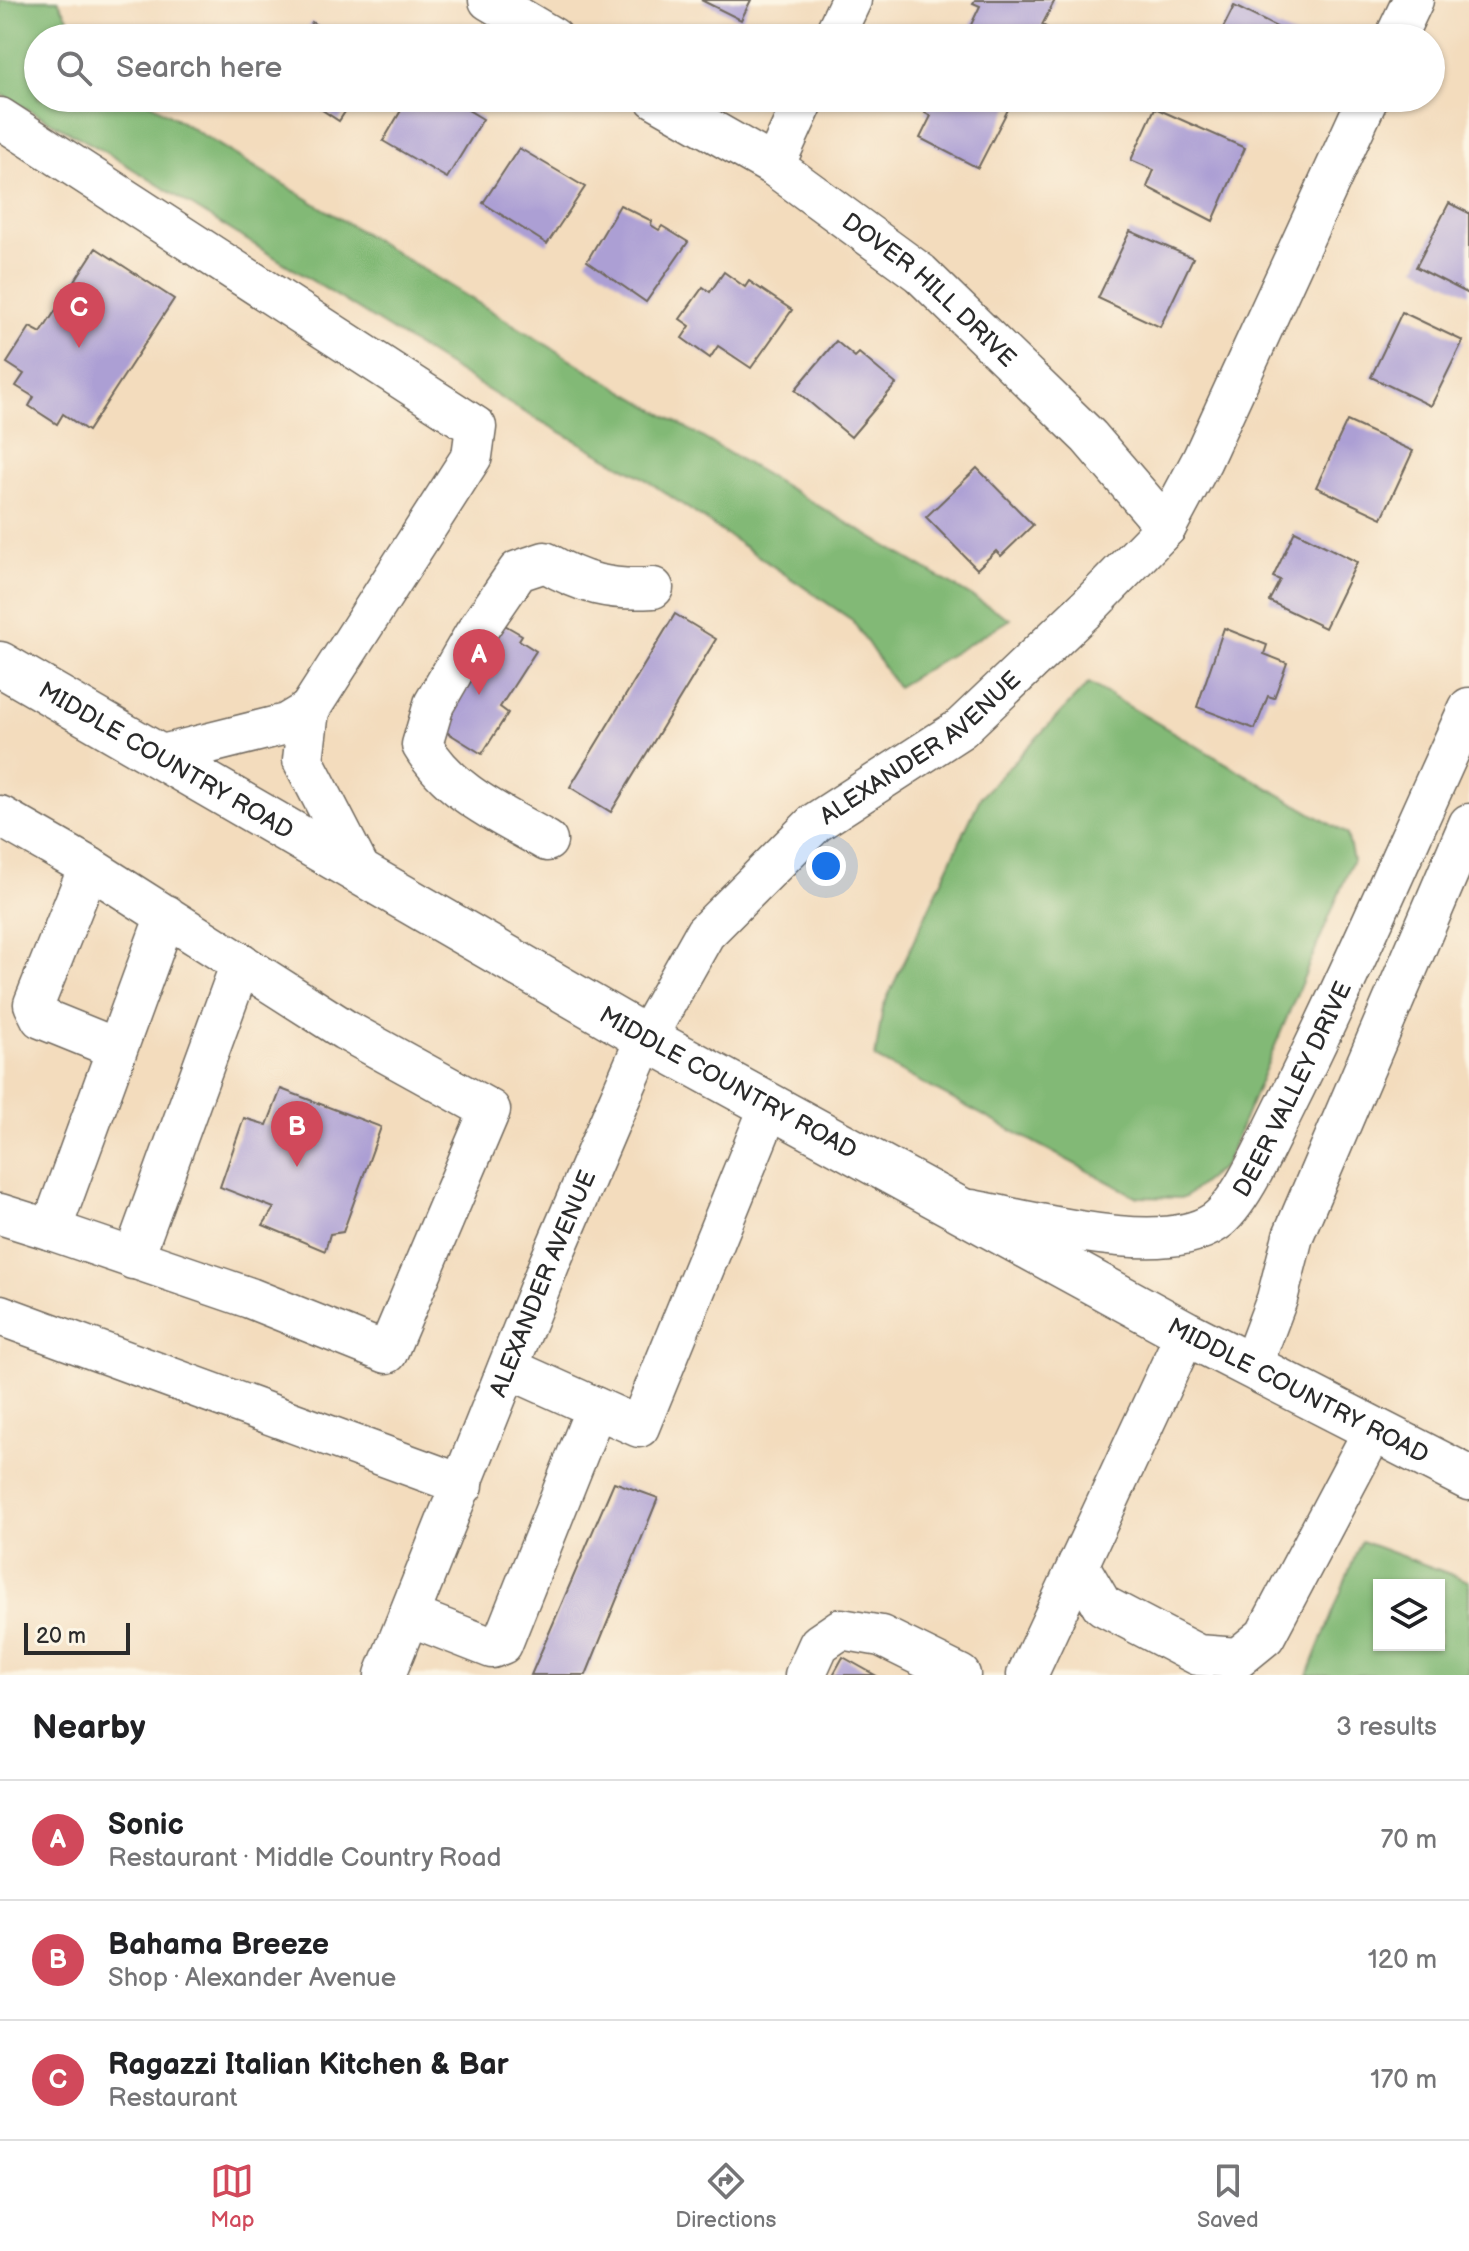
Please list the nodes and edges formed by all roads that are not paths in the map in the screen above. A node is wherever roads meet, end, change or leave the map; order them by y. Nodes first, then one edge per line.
1 (489, 0) edge
2 (851, 0) edge
3 (1413, 0) edge
4 (529, 24) edge
5 (840, 24) edge
6 (1402, 24) edge
7 (680, 112) edge
8 (799, 112) edge
9 (1362, 112) edge
10 (0, 118) edge
11 (774, 166) junction
12 (1166, 527) junction
13 (653, 588) dead end
14 (0, 664) edge
15 (1469, 708) edge
16 (309, 710) junction
17 (158, 756) junction
18 (0, 816) edge
19 (1469, 824) edge
20 (547, 841) dead end
21 (89, 867) junction
22 (362, 874) junction
23 (166, 915) junction
24 (241, 963) junction
25 (646, 1038) junction
26 (115, 1048) junction
27 (770, 1106) junction
28 (956, 1207) junction
29 (0, 1214) edge
30 (51, 1230) junction
31 (133, 1259) junction
32 (0, 1315) edge
33 (1186, 1333) junction
34 (1252, 1365) junction
35 (508, 1368) junction
36 (596, 1408) junction
37 (1375, 1428) junction
38 (1469, 1478) edge
39 (463, 1485) junction
40 (1078, 1564) junction
41 (410, 1616) junction
42 (385, 1675) edge
43 (805, 1675) edge
44 (960, 1675) edge
45 (1027, 1675) edge

1 - 4 street
2 - 5 street
3 - 6 street
7 - 11 street, DOVER HILL DRIVE
8 - 11 street
9 - 12 street, ALEXANDER AVENUE
10 - 16 street
11 - 12 street, DOVER HILL DRIVE
12 - 25 street, ALEXANDER AVENUE
13 - 20 street
14 - 17 main road, MIDDLE COUNTRY ROAD
15 - 28 street, DEER VALLEY DRIVE
16 - 17 street
16 - 22 street
17 - 22 main road, MIDDLE COUNTRY ROAD
18 - 21 street
19 - 34 street
21 - 23 street
21 - 26 street
22 - 25 main road, MIDDLE COUNTRY ROAD
23 - 24 street
23 - 26 street
24 - 31 street
24 - 31 street
25 - 27 main road, MIDDLE COUNTRY ROAD
25 - 35 street, ALEXANDER AVENUE
26 - 30 street
27 - 28 main road, MIDDLE COUNTRY ROAD
27 - 36 street
28 - 33 main road, MIDDLE COUNTRY ROAD
29 - 30 street
30 - 31 street
32 - 39 street
33 - 34 main road, MIDDLE COUNTRY ROAD
33 - 40 street
34 - 37 main road, MIDDLE COUNTRY ROAD
35 - 36 street
35 - 39 street, ALEXANDER AVENUE
36 - 41 street
37 - 38 main road, MIDDLE COUNTRY ROAD
37 - 40 street
39 - 41 street, ALEXANDER AVENUE
40 - 45 street
41 - 42 street, ALEXANDER AVENUE
43 - 44 street

